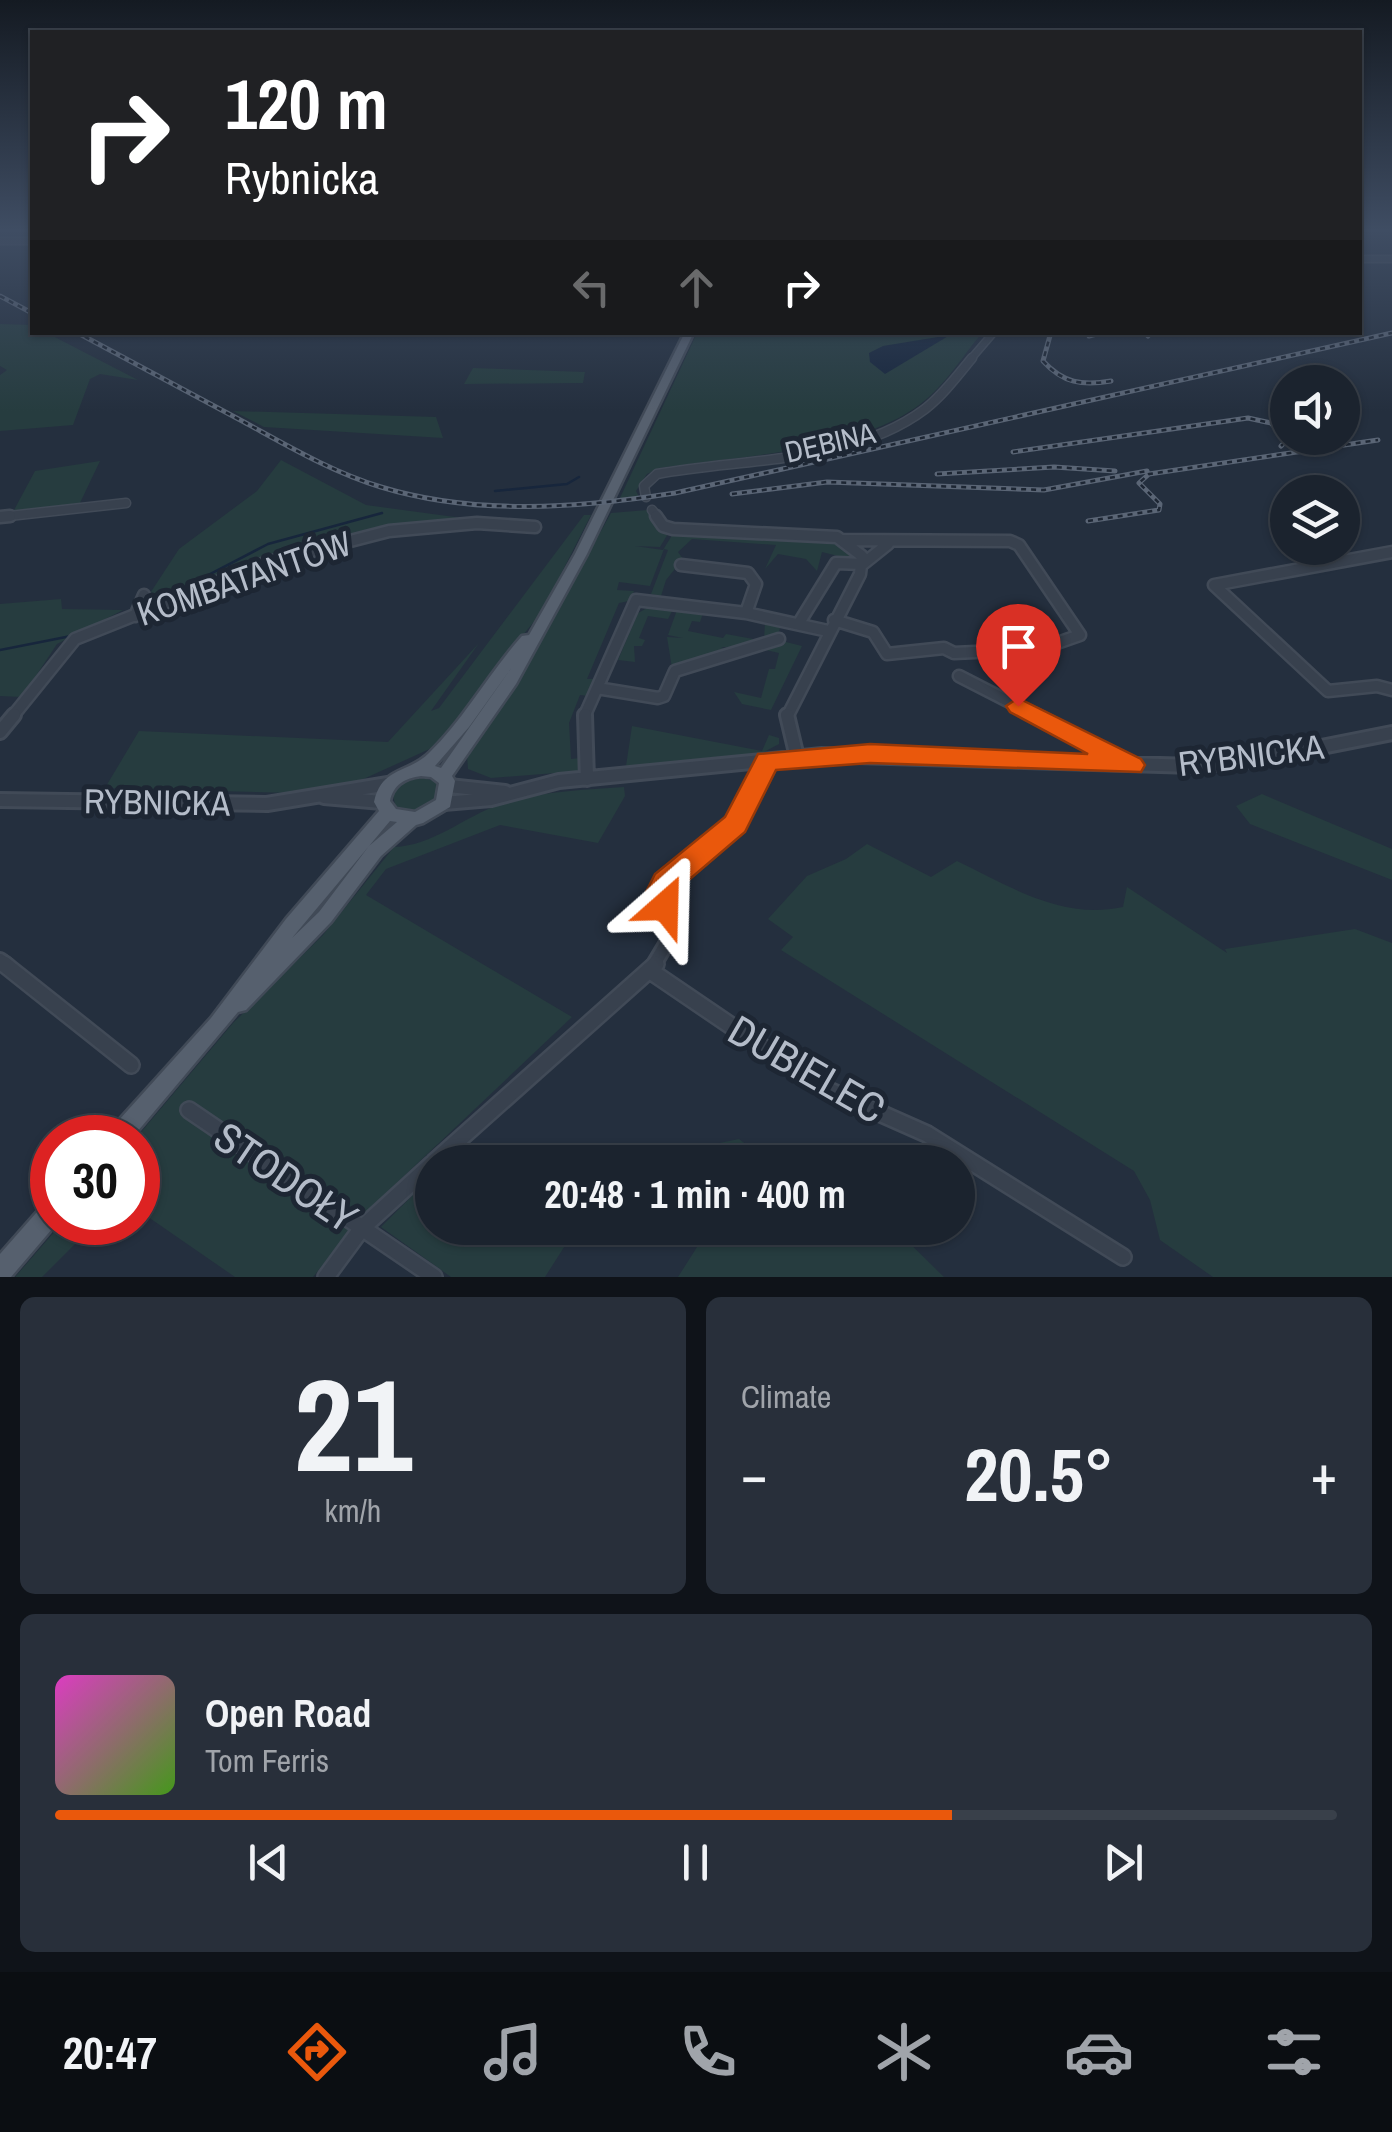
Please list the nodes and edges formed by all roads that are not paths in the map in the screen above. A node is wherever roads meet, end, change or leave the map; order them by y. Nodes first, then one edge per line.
1 (689, 335) edge
2 (991, 335) edge
3 (646, 497) dead end
4 (126, 503) dead end
5 (652, 510) dead end
6 (0, 517) edge
7 (535, 526) dead end
8 (844, 540) junction
9 (890, 543) junction
10 (1392, 552) edge
11 (863, 564) junction
12 (681, 565) dead end
13 (144, 595) dead end
14 (135, 612) junction
15 (746, 613) junction
16 (799, 623) junction
17 (831, 625) junction
18 (534, 633) junction
19 (779, 639) dead end
20 (958, 676) dead end
21 (597, 688) junction
22 (1392, 690) edge
23 (0, 732) edge
24 (1392, 733) edge
25 (797, 758) junction
26 (768, 761) junction
27 (1132, 765) junction
28 (421, 770) junction
29 (587, 778) junction
30 (388, 784) junction
31 (445, 789) junction
32 (314, 798) junction
33 (0, 800) edge
34 (385, 807) junction
35 (412, 819) junction
36 (0, 960) edge
37 (649, 970) junction
38 (218, 1024) junction
39 (131, 1065) dead end
40 (188, 1110) dead end
41 (138, 1115) edge
42 (453, 1145) edge
43 (415, 1179) edge
44 (362, 1228) junction
45 (30, 1237) edge
46 (1123, 1257) dead end
47 (0, 1272) edge
48 (326, 1277) edge
49 (434, 1277) edge

1 - 18 main road
2 - 3 street, DĘBINA
4 - 6 street
5 - 8 street
7 - 14 street, KOMBATANTÓW
8 - 9 street
8 - 11 street
9 - 11 street
9 - 17 street
10 - 22 street
11 - 16 street
11 - 17 street
12 - 15 street
13 - 14 street
14 - 23 street, KOMBATANTÓW
15 - 16 street
15 - 21 street
16 - 17 street
17 - 25 street
18 - 28 main road
18 - 31 main road
19 - 21 street
20 - 27 street
21 - 29 street
24 - 27 street, RYBNICKA
25 - 26 street, RYBNICKA
25 - 27 street, RYBNICKA
26 - 29 street, RYBNICKA
26 - 37 street
28 - 30 main road
28 - 31 main road
29 - 31 street, RYBNICKA
30 - 32 street, RYBNICKA
30 - 34 main road
31 - 35 main road
32 - 33 street, RYBNICKA
32 - 34 street, RYBNICKA
34 - 35 main road
34 - 38 main road
35 - 38 main road
36 - 39 street
37 - 42 street
37 - 46 street, DUBIELEC
38 - 41 main road
40 - 44 street, STODOŁY
43 - 44 street
44 - 48 street
44 - 49 street, STODOŁY
45 - 47 main road

